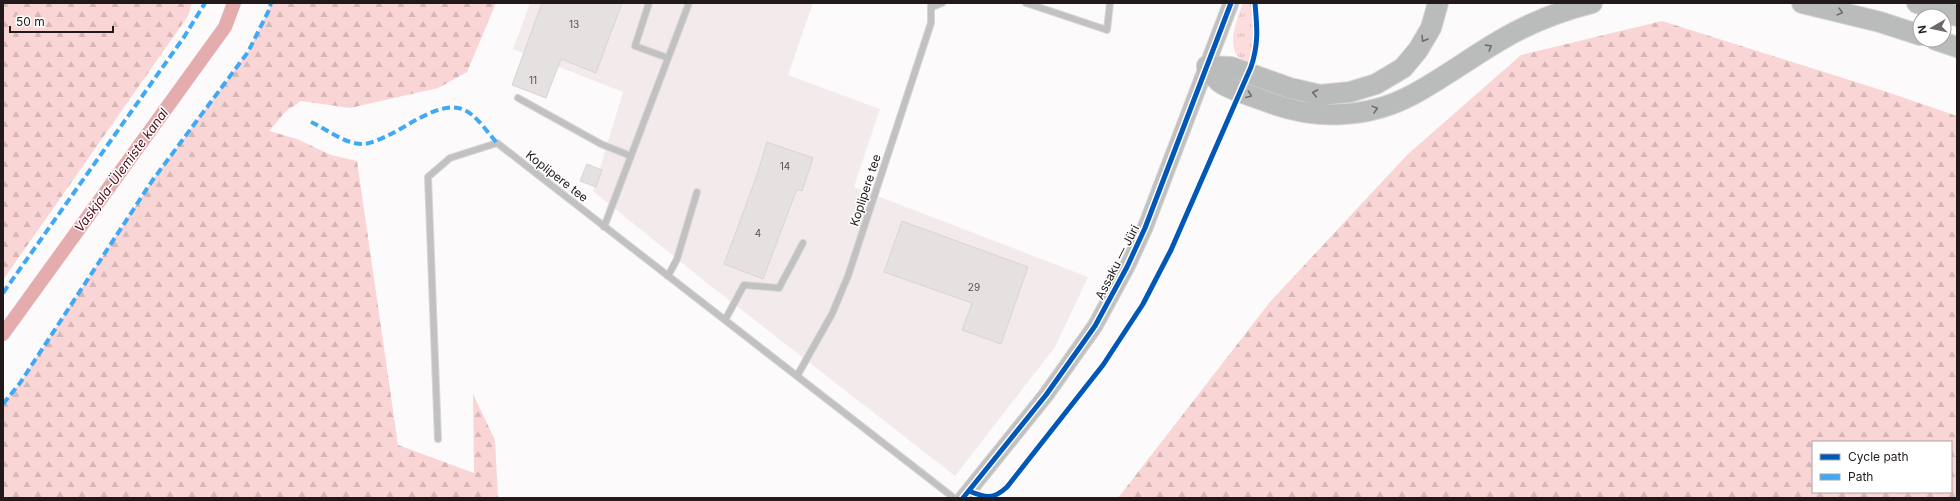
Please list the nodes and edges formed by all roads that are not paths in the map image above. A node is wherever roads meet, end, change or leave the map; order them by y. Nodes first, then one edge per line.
1 (649, 3) edge
2 (689, 3) edge
3 (942, 3) edge
4 (1026, 3) edge
5 (1110, 3) edge
6 (1231, 3) edge
7 (1438, 3) edge
8 (1592, 3) edge
9 (1802, 3) edge
10 (1861, 3) edge
11 (1917, 3) edge
12 (931, 5) edge
13 (1929, 8) edge
14 (1912, 20) edge
15 (1952, 20) edge
16 (1912, 32) edge
17 (1957, 35) edge
18 (668, 58) junction
19 (1207, 66) junction
20 (518, 98) dead end
21 (631, 156) junction
22 (697, 192) dead end
23 (604, 227) junction
24 (802, 243) dead end
25 (668, 276) junction
26 (725, 320) junction
27 (797, 376) junction
28 (438, 439) dead end
29 (954, 498) edge
30 (963, 498) edge

1 - 18 lane
2 - 18 lane
3 - 12 lane
4 - 5 lane
6 - 19 street, Assaku — Jüri
7 -> 19 highway
19 -> 8 highway
9 -> 16 highway
10 - 14 highway
11 - 13 highway
12 - 27 lane, Koplipere tee
15 - 17 highway
18 - 21 lane
19 - 30 street, Assaku — Jüri
20 - 21 lane
21 - 23 lane
22 - 25 lane
23 - 25 lane, Koplipere tee
23 - 28 lane, Koplipere tee
24 - 26 lane
25 - 26 lane, Koplipere tee
26 - 27 lane, Koplipere tee
27 - 29 lane, Koplipere tee

